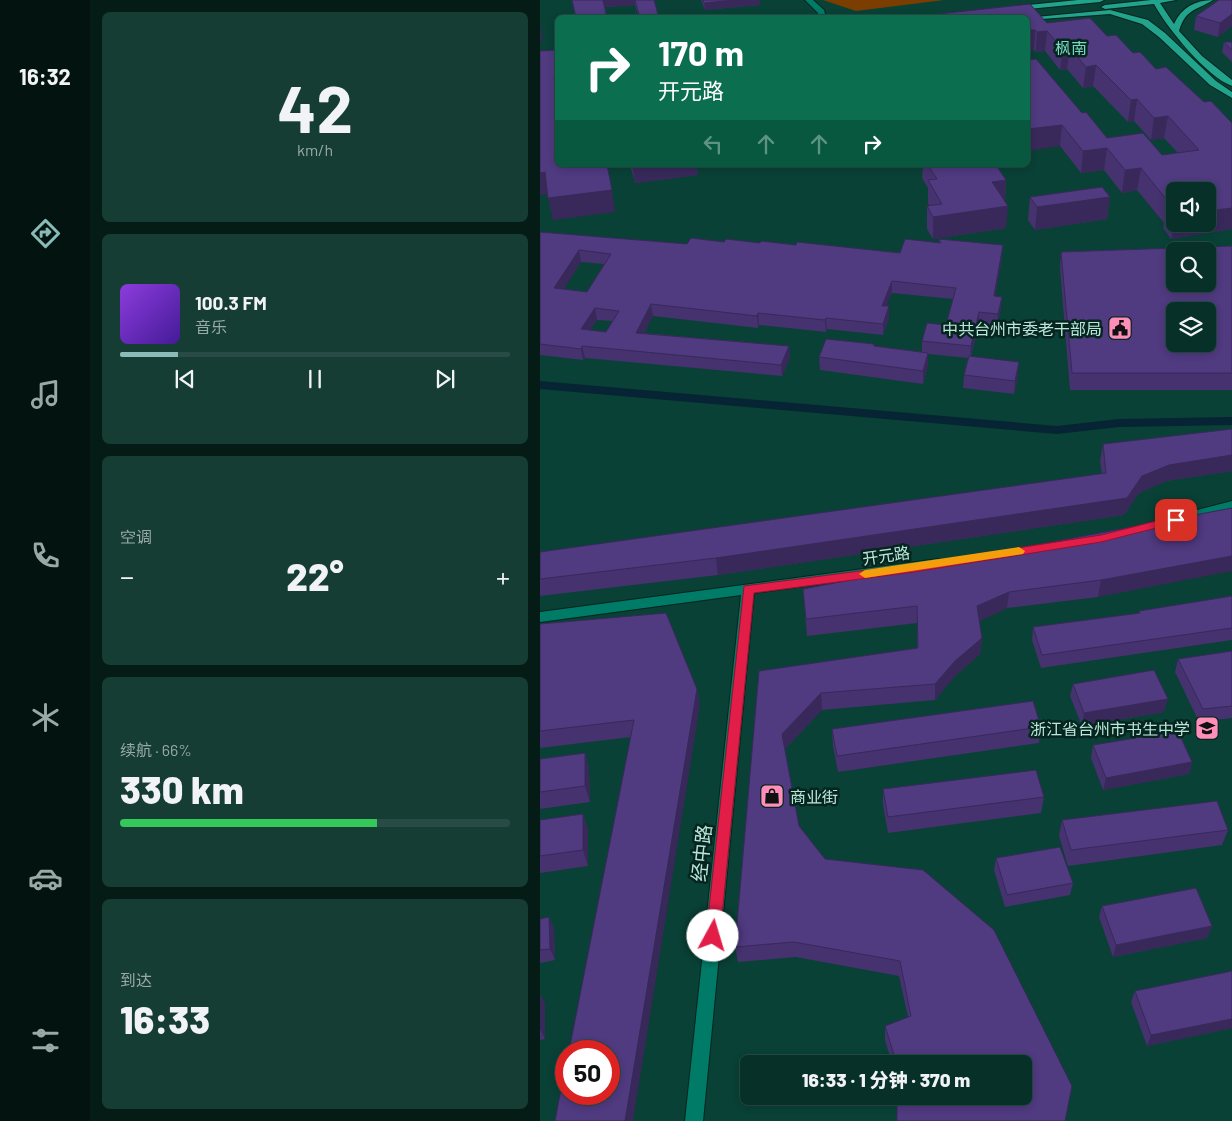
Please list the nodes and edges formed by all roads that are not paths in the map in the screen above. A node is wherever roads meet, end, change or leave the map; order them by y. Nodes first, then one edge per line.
1 (809, 0) edge
2 (1080, 0) edge
3 (1100, 0) edge
4 (1172, 0) edge
5 (1208, 0) edge
6 (1156, 1) edge
7 (1138, 2) edge
8 (1071, 3) junction
9 (1007, 9) edge
10 (821, 15) edge
11 (1021, 15) edge
12 (1030, 18) edge
13 (1176, 30) junction
14 (1162, 35) junction
15 (1232, 84) edge
16 (1232, 96) edge
17 (1232, 505) edge
18 (1166, 522) edge
19 (953, 562) edge
20 (748, 590) junction
21 (540, 617) edge
22 (694, 1121) edge

1 - 10 main road
2 - 8 main road
3 - 8 main road
4 - 6 main road
5 - 13 main road
6 - 7 main road
6 - 13 main road
7 - 11 main road
7 - 14 main road
8 - 9 main road
12 - 14 main road
13 - 15 main road
14 - 16 main road
17 - 18 main road
19 - 20 main road, 开元路
20 - 21 main road, 开元路
20 - 22 main road, 经中路

